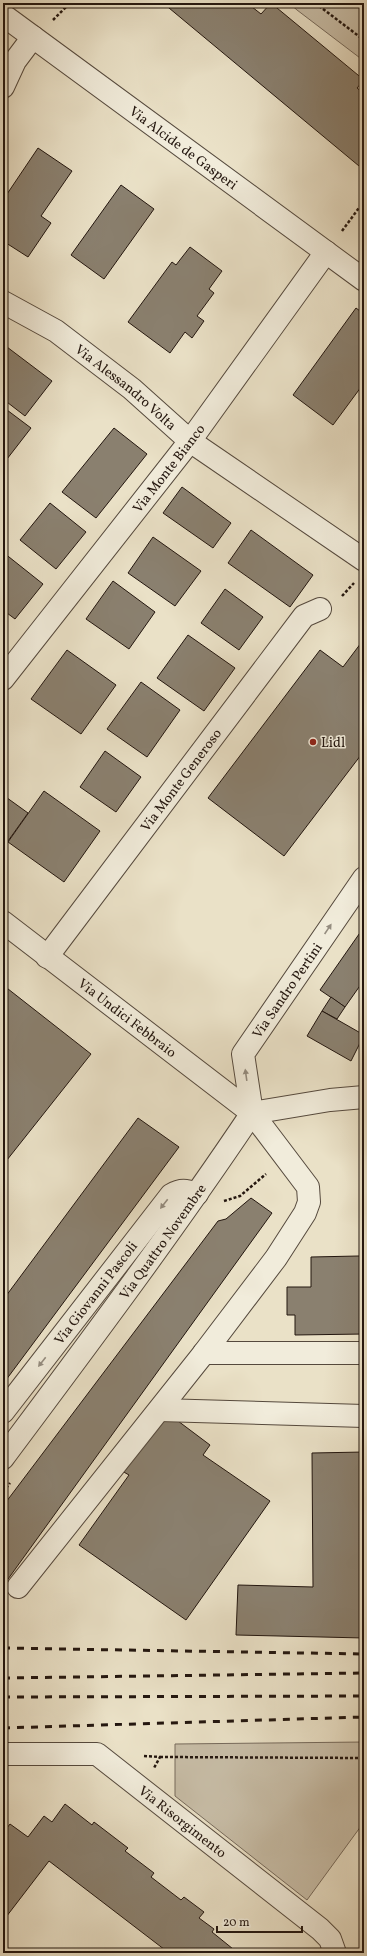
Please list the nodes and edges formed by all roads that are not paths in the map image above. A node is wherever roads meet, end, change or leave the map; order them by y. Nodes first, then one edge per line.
1 (3, 15) edge
2 (33, 37) junction
3 (3, 87) edge
4 (326, 252) junction
5 (364, 280) edge
6 (3, 302) edge
7 (190, 441) junction
8 (364, 560) edge
9 (320, 609) road end
10 (3, 679) edge
11 (364, 878) edge
12 (3, 922) edge
13 (47, 957) junction
14 (364, 1097) edge
15 (252, 1113) junction
16 (197, 1194) junction
17 (204, 1353) junction
18 (364, 1353) edge
19 (160, 1410) junction
20 (3, 1412) edge
21 (364, 1416) edge
22 (3, 1458) edge
23 (18, 1587) dead end
24 (3, 1754) edge
25 (335, 1953) edge

1 - 2 street, Via Alcide de Gasperi
2 - 3 street
2 - 4 street, Via Alcide de Gasperi
4 - 5 street, Via Alcide de Gasperi
4 - 7 street, Via Monte Bianco
6 - 7 street, Via Alessandro Volta
7 - 8 street, Via Alessandro Volta
7 - 10 street, Via Monte Bianco
9 - 13 street, Via Monte Generoso
15 -> 11 street, Via Sandro Pertini
12 - 13 street, Via Undici Febbraio
13 - 15 street, Via Undici Febbraio
14 - 15 street
15 - 16 street, Via Quattro Novembre
15 - 17 street
16 -> 20 street, Via Giovanni Pascoli
16 - 22 street, Via Quattro Novembre
17 - 18 street
17 - 19 street
19 - 21 street
19 - 23 street
24 - 25 street, Via Risorgimento

